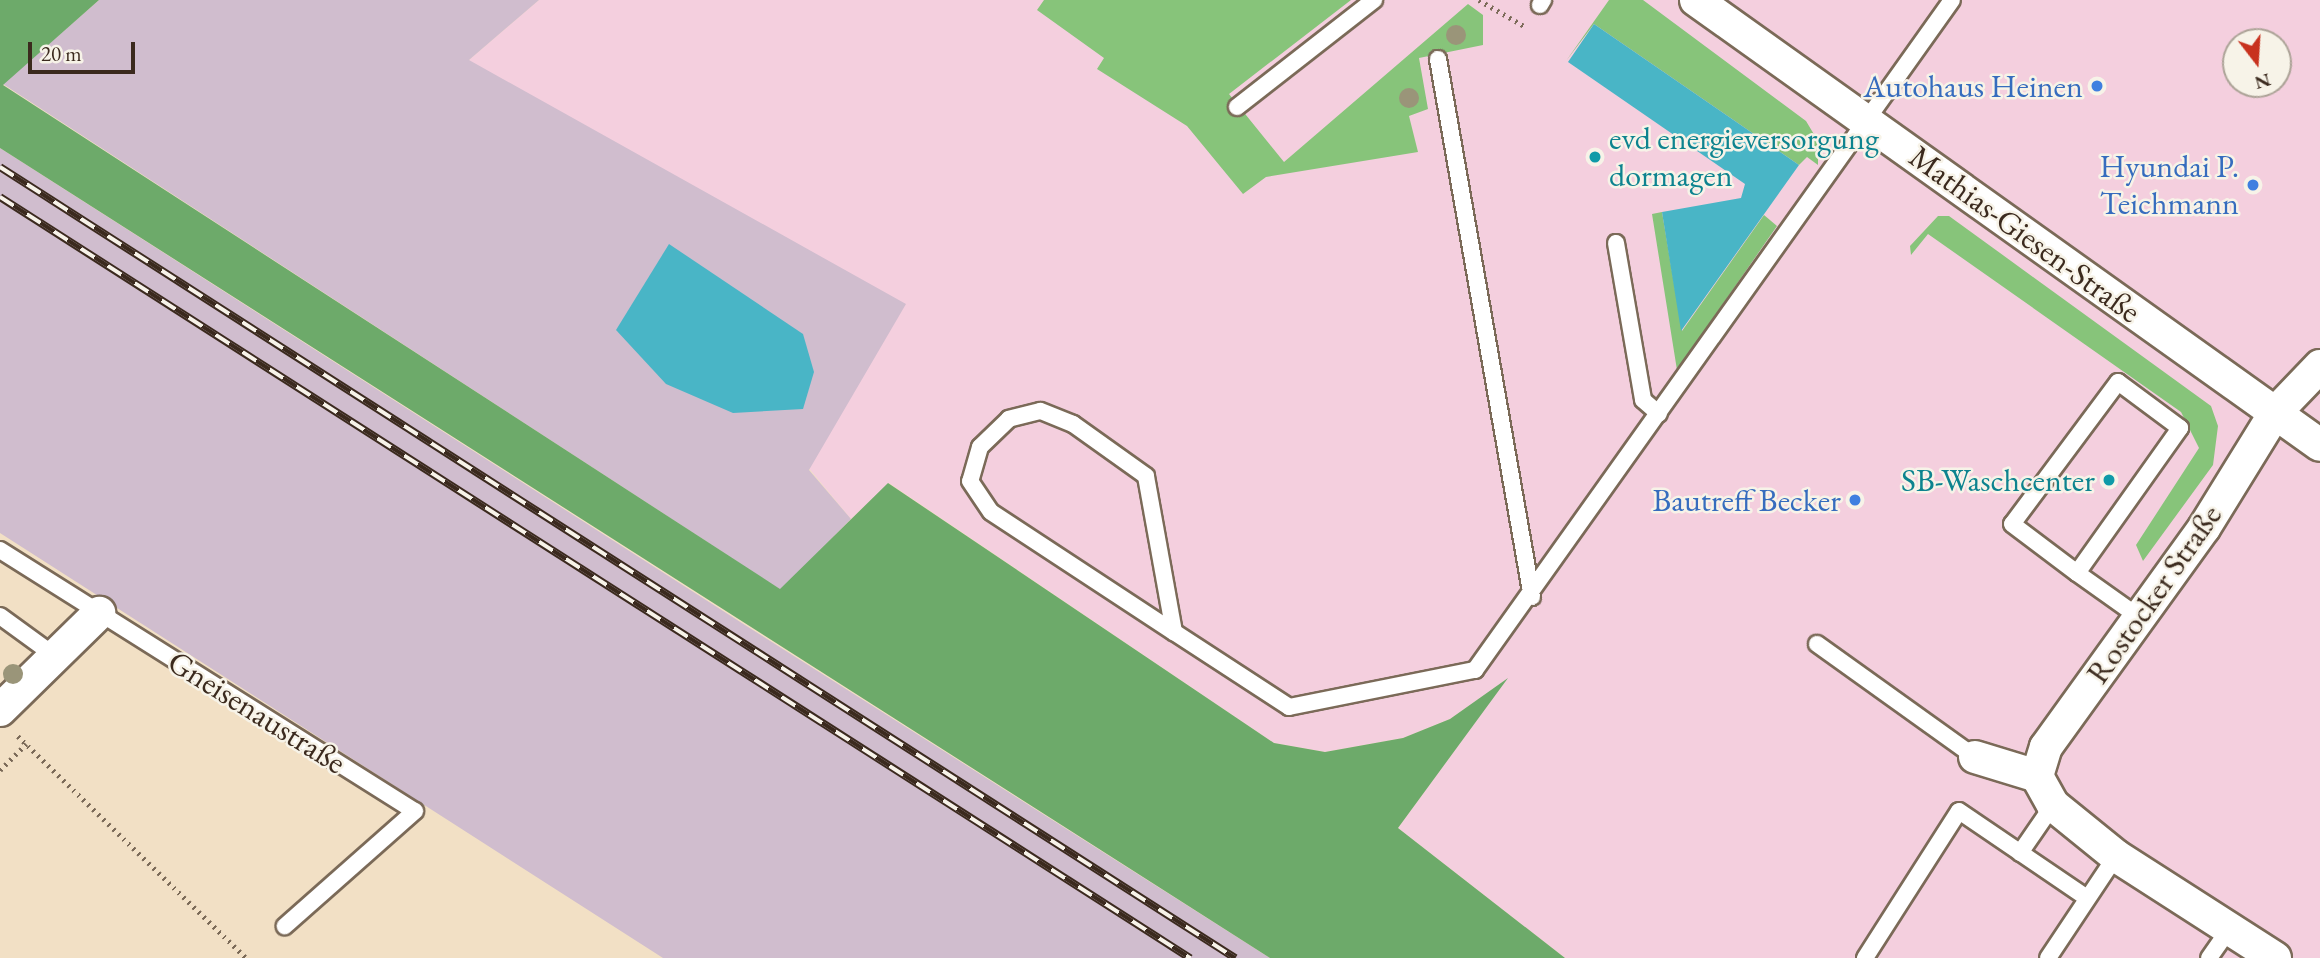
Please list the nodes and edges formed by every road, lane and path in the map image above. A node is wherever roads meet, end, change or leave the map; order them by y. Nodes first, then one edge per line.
1 (1374, 0) edge
2 (1479, 0) edge
3 (1696, 0) edge
4 (1952, 0) edge
5 (1542, 3) edge
6 (1438, 59) dead end
7 (1237, 107) dead end
8 (1865, 119) junction
9 (1616, 243) dead end
10 (2320, 366) edge
11 (2275, 413) junction
12 (1659, 414) junction
13 (2320, 445) edge
14 (0, 550) edge
15 (2077, 573) junction
16 (1532, 597) junction
17 (99, 613) junction
18 (0, 616) edge
19 (2139, 617) junction
20 (1174, 632) junction
21 (1817, 644) dead end
22 (55, 656) junction
23 (4, 719) edge
24 (26, 744) junction
25 (1975, 757) joint
26 (0, 770) edge
27 (2037, 776) junction
28 (2053, 806) junction
29 (2020, 853) junction
30 (2116, 856) junction
31 (2087, 898) junction
32 (285, 926) dead end
33 (2229, 929) junction
34 (246, 958) edge
35 (1865, 958) edge
36 (2048, 958) edge
37 (2209, 958) edge
38 (2275, 958) edge

1 - 7 lane
2 - 5 path
3 - 8 street, Mathias-Giesen-Straße
4 - 8 lane
6 - 16 lane
8 - 11 street, Mathias-Giesen-Straße
8 - 12 lane
9 - 12 lane
10 - 11 street, Rostocker Straße
11 - 13 street, Mathias-Giesen-Straße
11 - 19 street, Rostocker Straße
12 - 16 lane
14 - 17 lane, Gneisenaustraße
15 - 15 lane
15 - 19 lane
16 - 20 lane
17 - 22 street
17 - 32 lane, Gneisenaustraße
18 - 22 lane
19 - 27 street, Rostocker Straße
20 - 20 lane
21 - 25 lane
22 - 23 street
23 - 24 path
24 - 26 path
24 - 34 path
25 - 27 street
27 - 28 street
28 - 29 lane
28 - 30 street
29 - 31 lane
29 - 35 lane
30 - 31 lane
30 - 33 street
31 - 36 lane
33 - 37 lane
33 - 38 street

